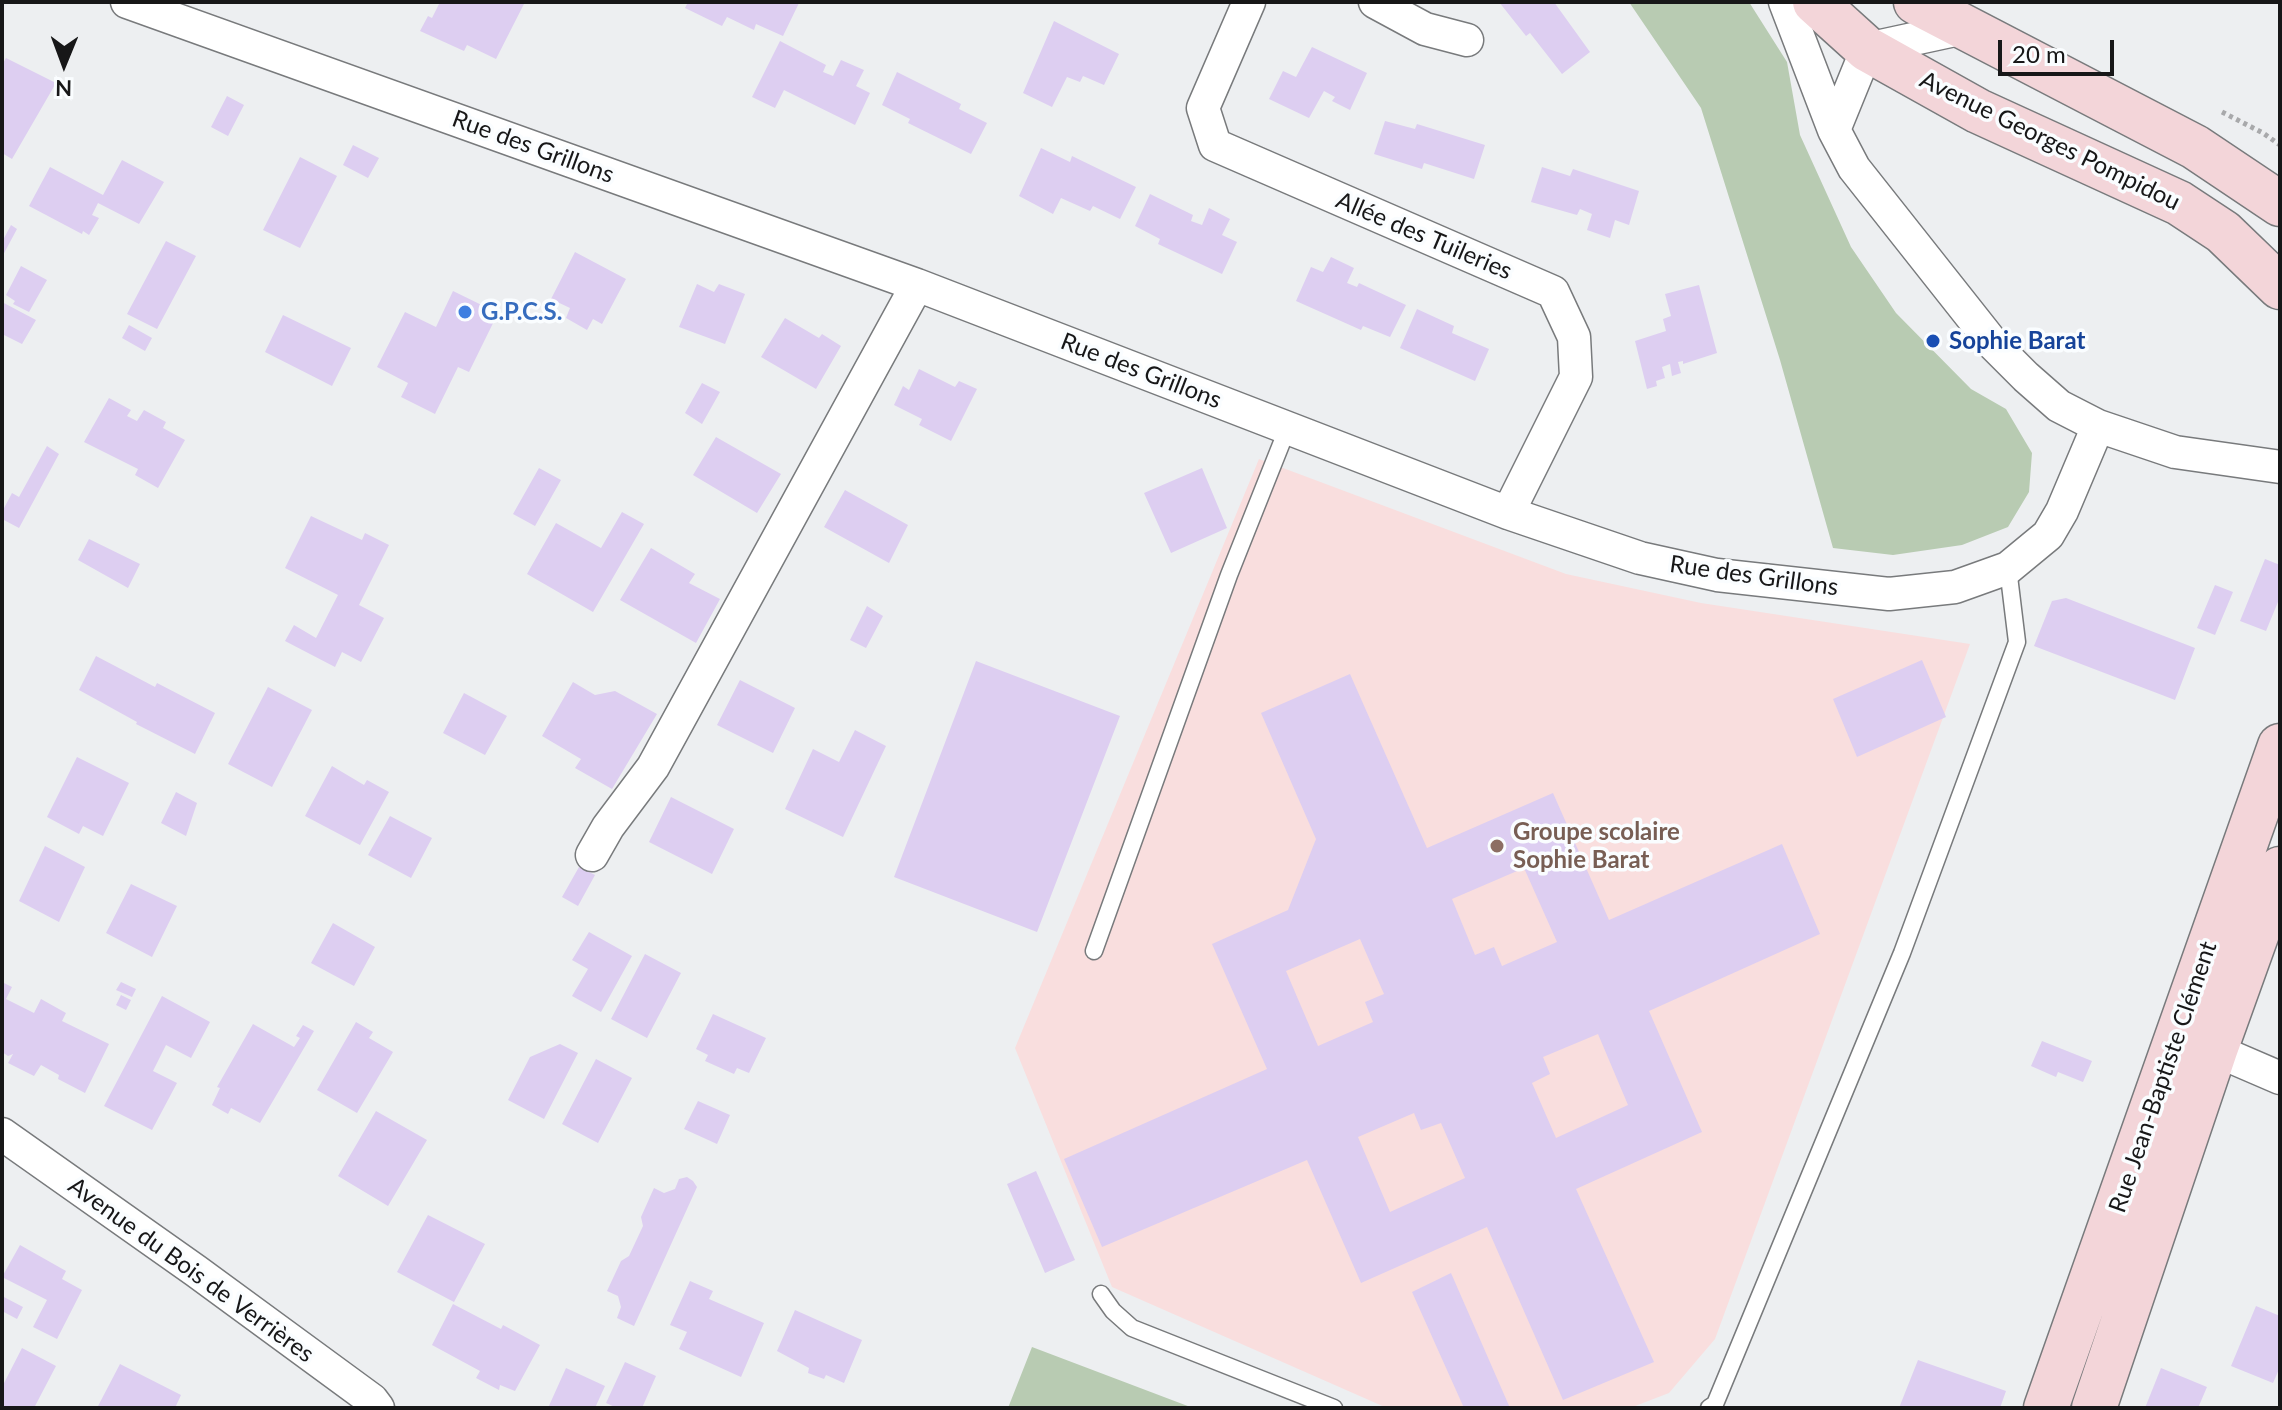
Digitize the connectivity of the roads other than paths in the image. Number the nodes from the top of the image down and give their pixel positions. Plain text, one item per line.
1 (127, 2) edge
2 (1249, 2) edge
3 (1375, 2) edge
4 (1785, 2) edge
5 (1815, 2) edge
6 (1916, 2) edge
7 (1964, 28) junction
8 (1467, 40) dead end
9 (1867, 49) junction
10 (1834, 130) junction
11 (2280, 204) edge
12 (917, 285) junction
13 (2280, 287) edge
14 (2098, 426) junction
15 (1288, 427) junction
16 (2280, 467) edge
17 (1508, 513) junction
18 (2008, 568) junction
19 (2280, 746) edge
20 (592, 855) dead end
21 (2280, 869) edge
22 (1094, 951) dead end
23 (2215, 1050) junction
24 (2280, 1078) edge
25 (2, 1134) edge
26 (1101, 1294) dead end
27 (378, 1408) edge
28 (1334, 1408) edge
29 (1709, 1408) edge
30 (2046, 1408) edge
31 (2094, 1408) edge

1 - 12 street, Rue des Grillons
2 - 17 street, Allée des Tuileries
3 - 8 street
4 - 10 street
5 - 9 main road, Avenue Georges Pompidou
6 - 7 main road
7 - 9 street
7 - 11 main road
9 - 10 street
9 - 13 main road, Avenue Georges Pompidou
10 - 14 street
12 - 15 street, Rue des Grillons
12 - 20 street
14 - 16 street
14 - 18 street, Rue des Grillons
15 - 17 street, Rue des Grillons
15 - 22 lane
17 - 18 street, Rue des Grillons
18 - 29 lane
19 - 30 main road, Rue Jean-Baptiste Clément
21 - 23 main road, Rue Jean-Baptiste Clément
23 - 24 street
23 - 31 main road, Rue Jean-Baptiste Clément
25 - 27 street, Avenue du Bois de Verrières
26 - 28 lane

